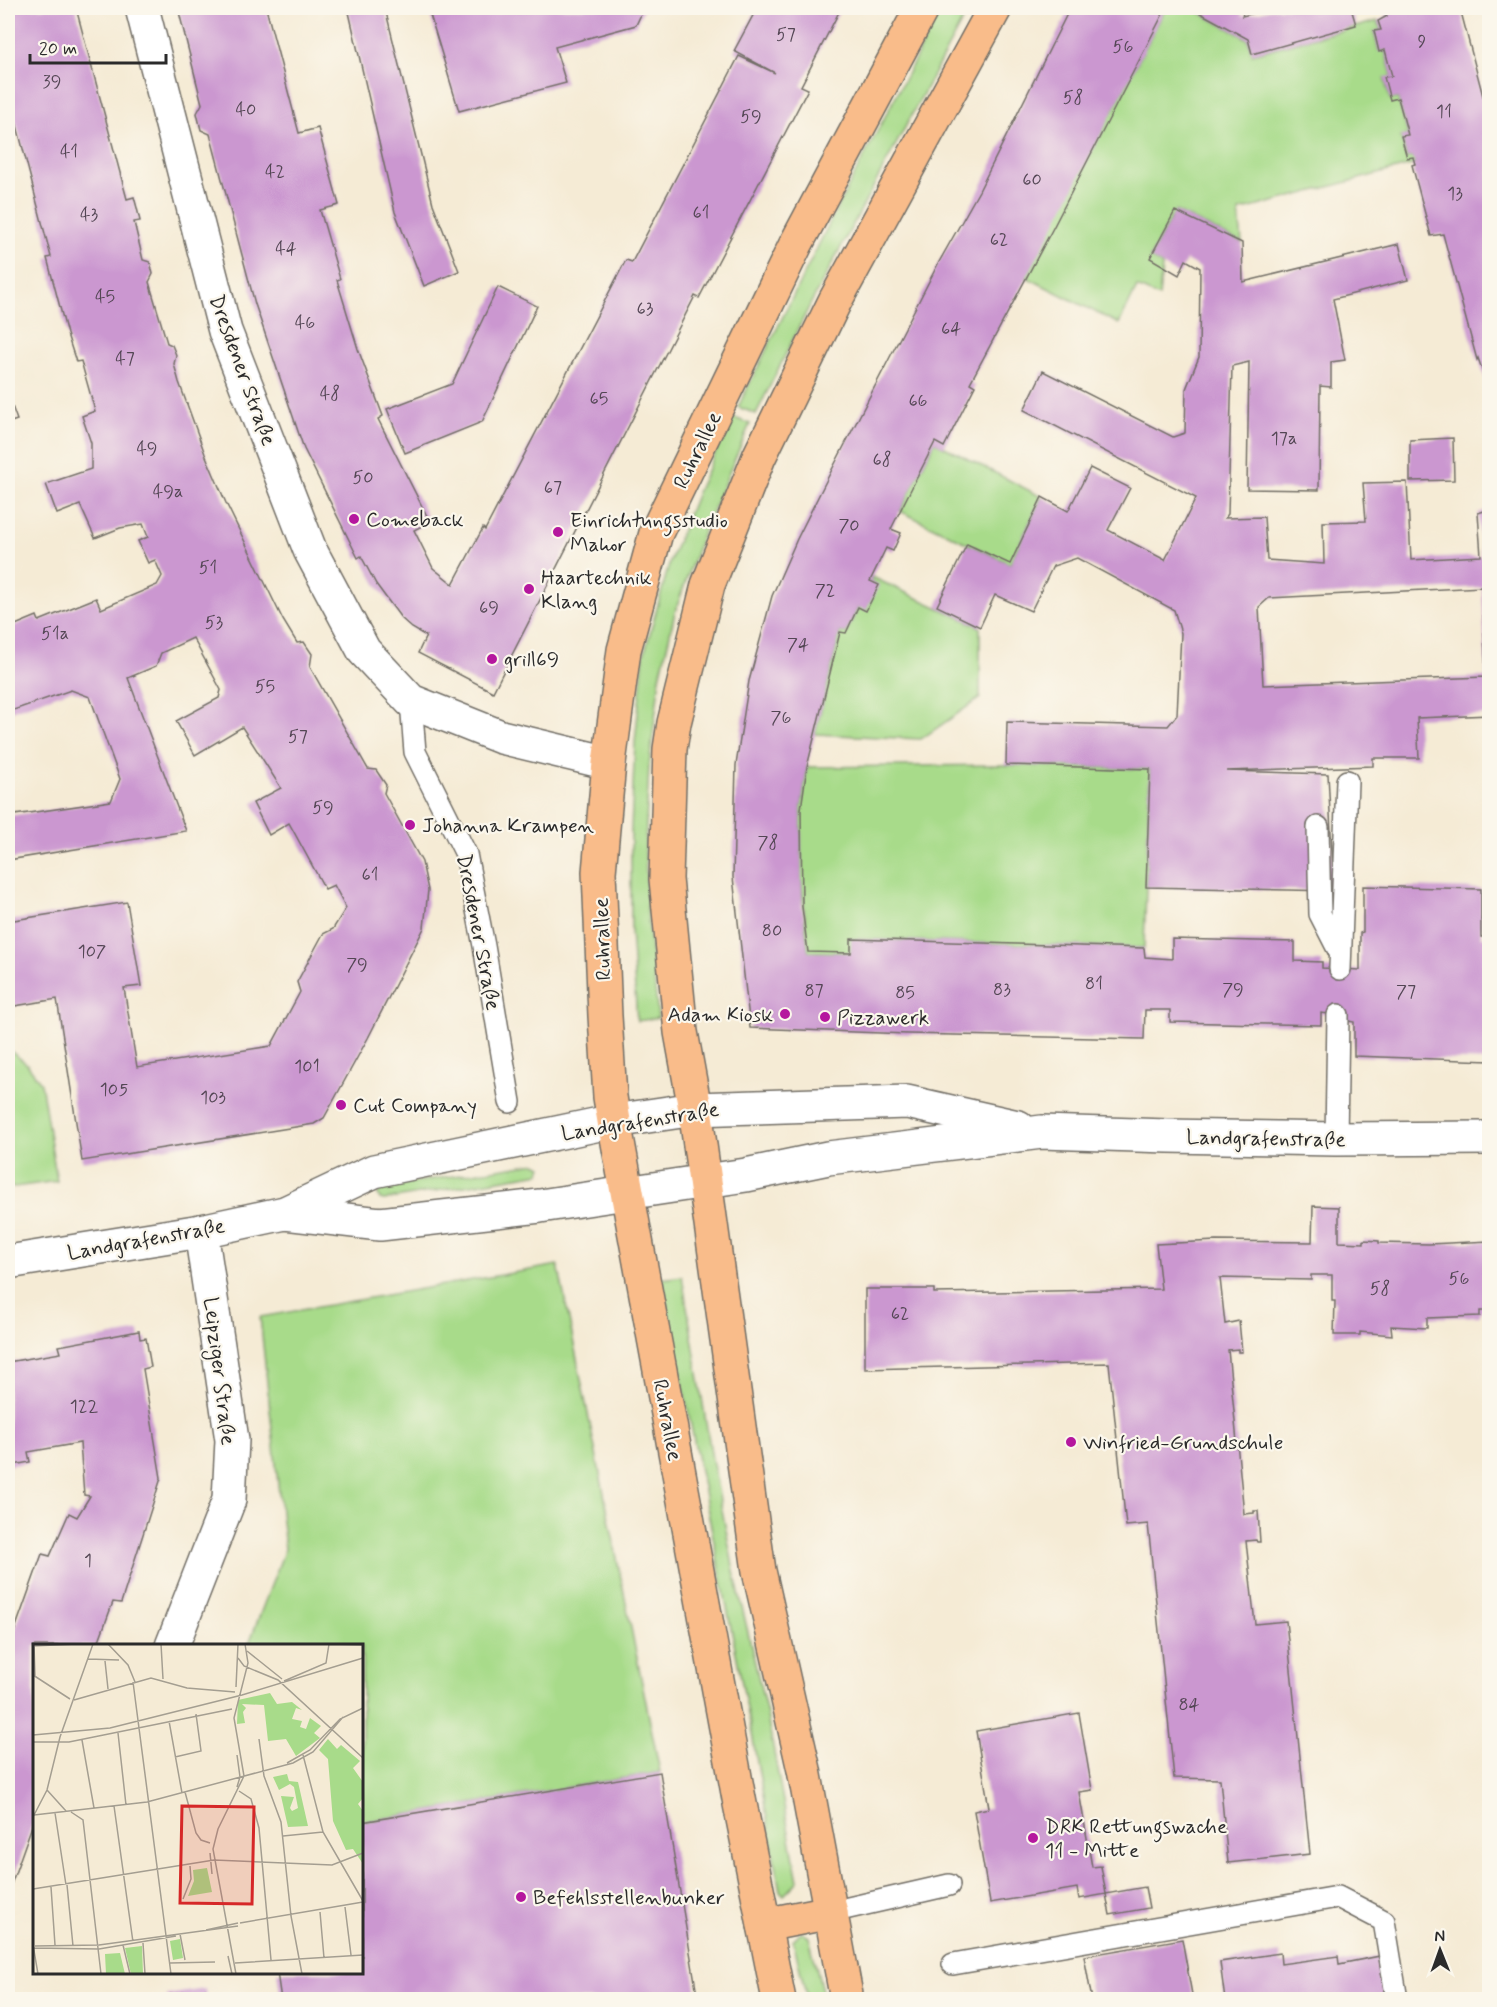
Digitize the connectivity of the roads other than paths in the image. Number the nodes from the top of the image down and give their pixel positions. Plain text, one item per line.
1 (142, 8) edge
2 (922, 8) edge
3 (994, 8) edge
4 (411, 701) junction
5 (609, 763) junction
6 (1347, 781) dead end
7 (1318, 827) dead end
8 (1338, 1015) dead end
9 (510, 1102) dead end
10 (695, 1109) junction
11 (614, 1121) junction
12 (1042, 1132) junction
13 (1490, 1138) edge
14 (1336, 1139) junction
15 (705, 1182) junction
16 (626, 1192) junction
17 (285, 1214) junction
18 (201, 1231) junction
19 (8, 1262) edge
20 (173, 1644) edge
21 (949, 1885) dead end
22 (831, 1912) junction
23 (764, 1925) junction
24 (953, 1964) dead end
25 (779, 2000) edge
26 (847, 2000) edge
27 (1397, 2000) edge

1 - 4 street, Dresdener Straße
2 - 5 main road, Ruhrallee
3 - 10 main road
4 - 5 street, Dresdener Straße
4 - 9 lane, Dresdener Straße
5 - 11 main road, Ruhrallee
6 - 7 lane
8 - 14 lane
10 - 11 street, Landgrafenstraße
10 - 12 street, Landgrafenstraße
10 - 15 main road
11 - 16 main road, Ruhrallee
11 - 17 street, Landgrafenstraße
12 - 14 street, Landgrafenstraße
12 - 15 street, Landgrafenstraße
13 - 14 street, Landgrafenstraße
15 - 16 street, Landgrafenstraße
15 - 22 main road
16 - 17 street, Landgrafenstraße
16 - 23 main road, Ruhrallee
17 - 18 street, Landgrafenstraße
18 - 19 street, Landgrafenstraße
18 - 20 street, Leipziger Straße
21 - 22 lane
22 - 23 main road
22 - 26 main road
23 - 25 main road, Ruhrallee
24 - 27 lane

